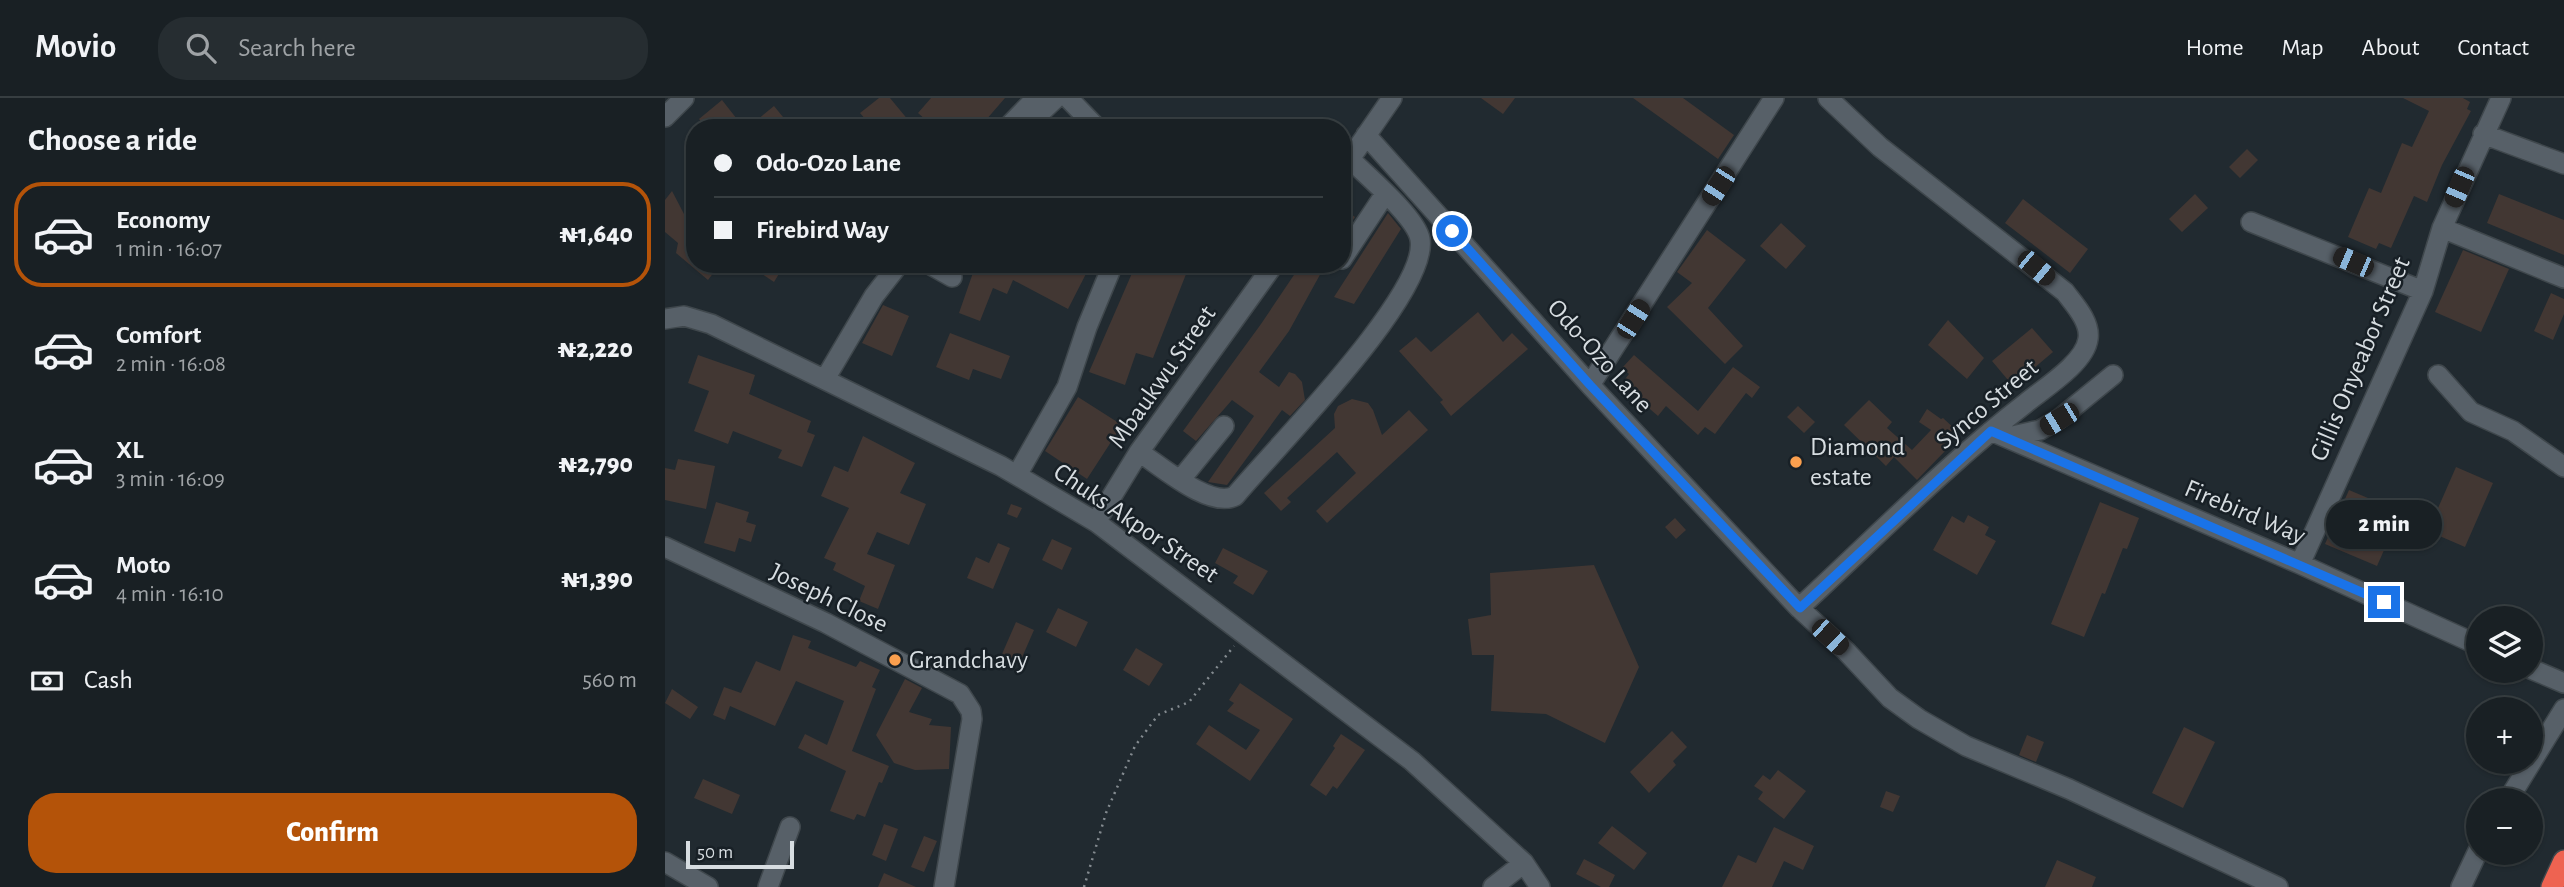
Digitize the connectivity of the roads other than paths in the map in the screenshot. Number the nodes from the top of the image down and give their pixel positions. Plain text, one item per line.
1 (684, 98) edge
2 (1036, 98) edge
3 (1056, 98) edge
4 (1068, 98) edge
5 (1392, 98) edge
6 (1774, 98) edge
7 (1828, 98) edge
8 (2501, 98) edge
9 (665, 117) edge
10 (1016, 119) edge
11 (1034, 119) edge
12 (1088, 119) edge
13 (2483, 134) junction
14 (1366, 135) junction
15 (1351, 157) edge
16 (2564, 164) edge
17 (1351, 168) edge
18 (1385, 194) junction
19 (2251, 222) dead end
20 (2442, 228) junction
21 (1351, 245) edge
22 (892, 273) edge
23 (945, 273) edge
24 (1109, 273) edge
25 (1268, 273) edge
26 (952, 277) dead end
27 (2564, 278) edge
28 (2423, 291) junction
29 (665, 320) edge
30 (2113, 375) dead end
31 (2438, 375) dead end
32 (825, 379) junction
33 (1590, 385) junction
34 (1224, 426) dead end
35 (2000, 434) junction
36 (1139, 452) junction
37 (2564, 467) edge
38 (1017, 475) junction
39 (1181, 479) junction
40 (1096, 522) junction
41 (665, 547) edge
42 (2300, 564) junction
43 (1800, 608) junction
44 (2466, 640) edge
45 (2543, 673) edge
46 (2564, 683) edge
47 (2564, 709) edge
48 (2515, 788) edge
49 (790, 827) dead end
50 (665, 862) edge
51 (2564, 862) edge
52 (1524, 863) junction
53 (2471, 865) edge
54 (708, 887) edge
55 (768, 887) edge
56 (944, 887) edge
57 (1493, 887) edge
58 (1540, 887) edge
59 (2278, 887) edge
60 (2461, 887) edge
61 (2552, 887) edge

1 - 9 street
2 - 10 street
3 - 11 street
4 - 12 street
5 - 14 street
6 - 33 street
7 - 35 street, Synco Street
8 - 13 street, Gillis Onyeabor Street
13 - 16 street
13 - 20 street, Gillis Onyeabor Street
14 - 15 street
14 - 33 street, Odo-Ozo Lane
17 - 18 street
18 - 21 street
18 - 39 street
19 - 28 street
20 - 27 street
20 - 28 street, Gillis Onyeabor Street
22 - 32 street
23 - 26 street
24 - 38 street
25 - 36 street, Mbaukwu Street
28 - 42 street, Gillis Onyeabor Street
29 - 32 street, Chuks Akpor Street
30 - 35 street
31 - 37 street
32 - 38 street, Chuks Akpor Street
33 - 43 street, Odo-Ozo Lane
34 - 39 street
35 - 42 street, Firebird Way
35 - 43 street, Synco Street
36 - 39 street
36 - 40 street, Mbaukwu Street
38 - 40 street, Chuks Akpor Street
40 - 52 street, Chuks Akpor Street
41 - 56 street, Joseph Close
42 - 44 street, Firebird Way
43 - 59 street, Odo-Ozo Lane
45 - 46 street
47 - 48 street
49 - 55 street
50 - 54 street
51 - 61 highway
52 - 57 street
52 - 58 street, Chuks Akpor Street
53 - 60 street

